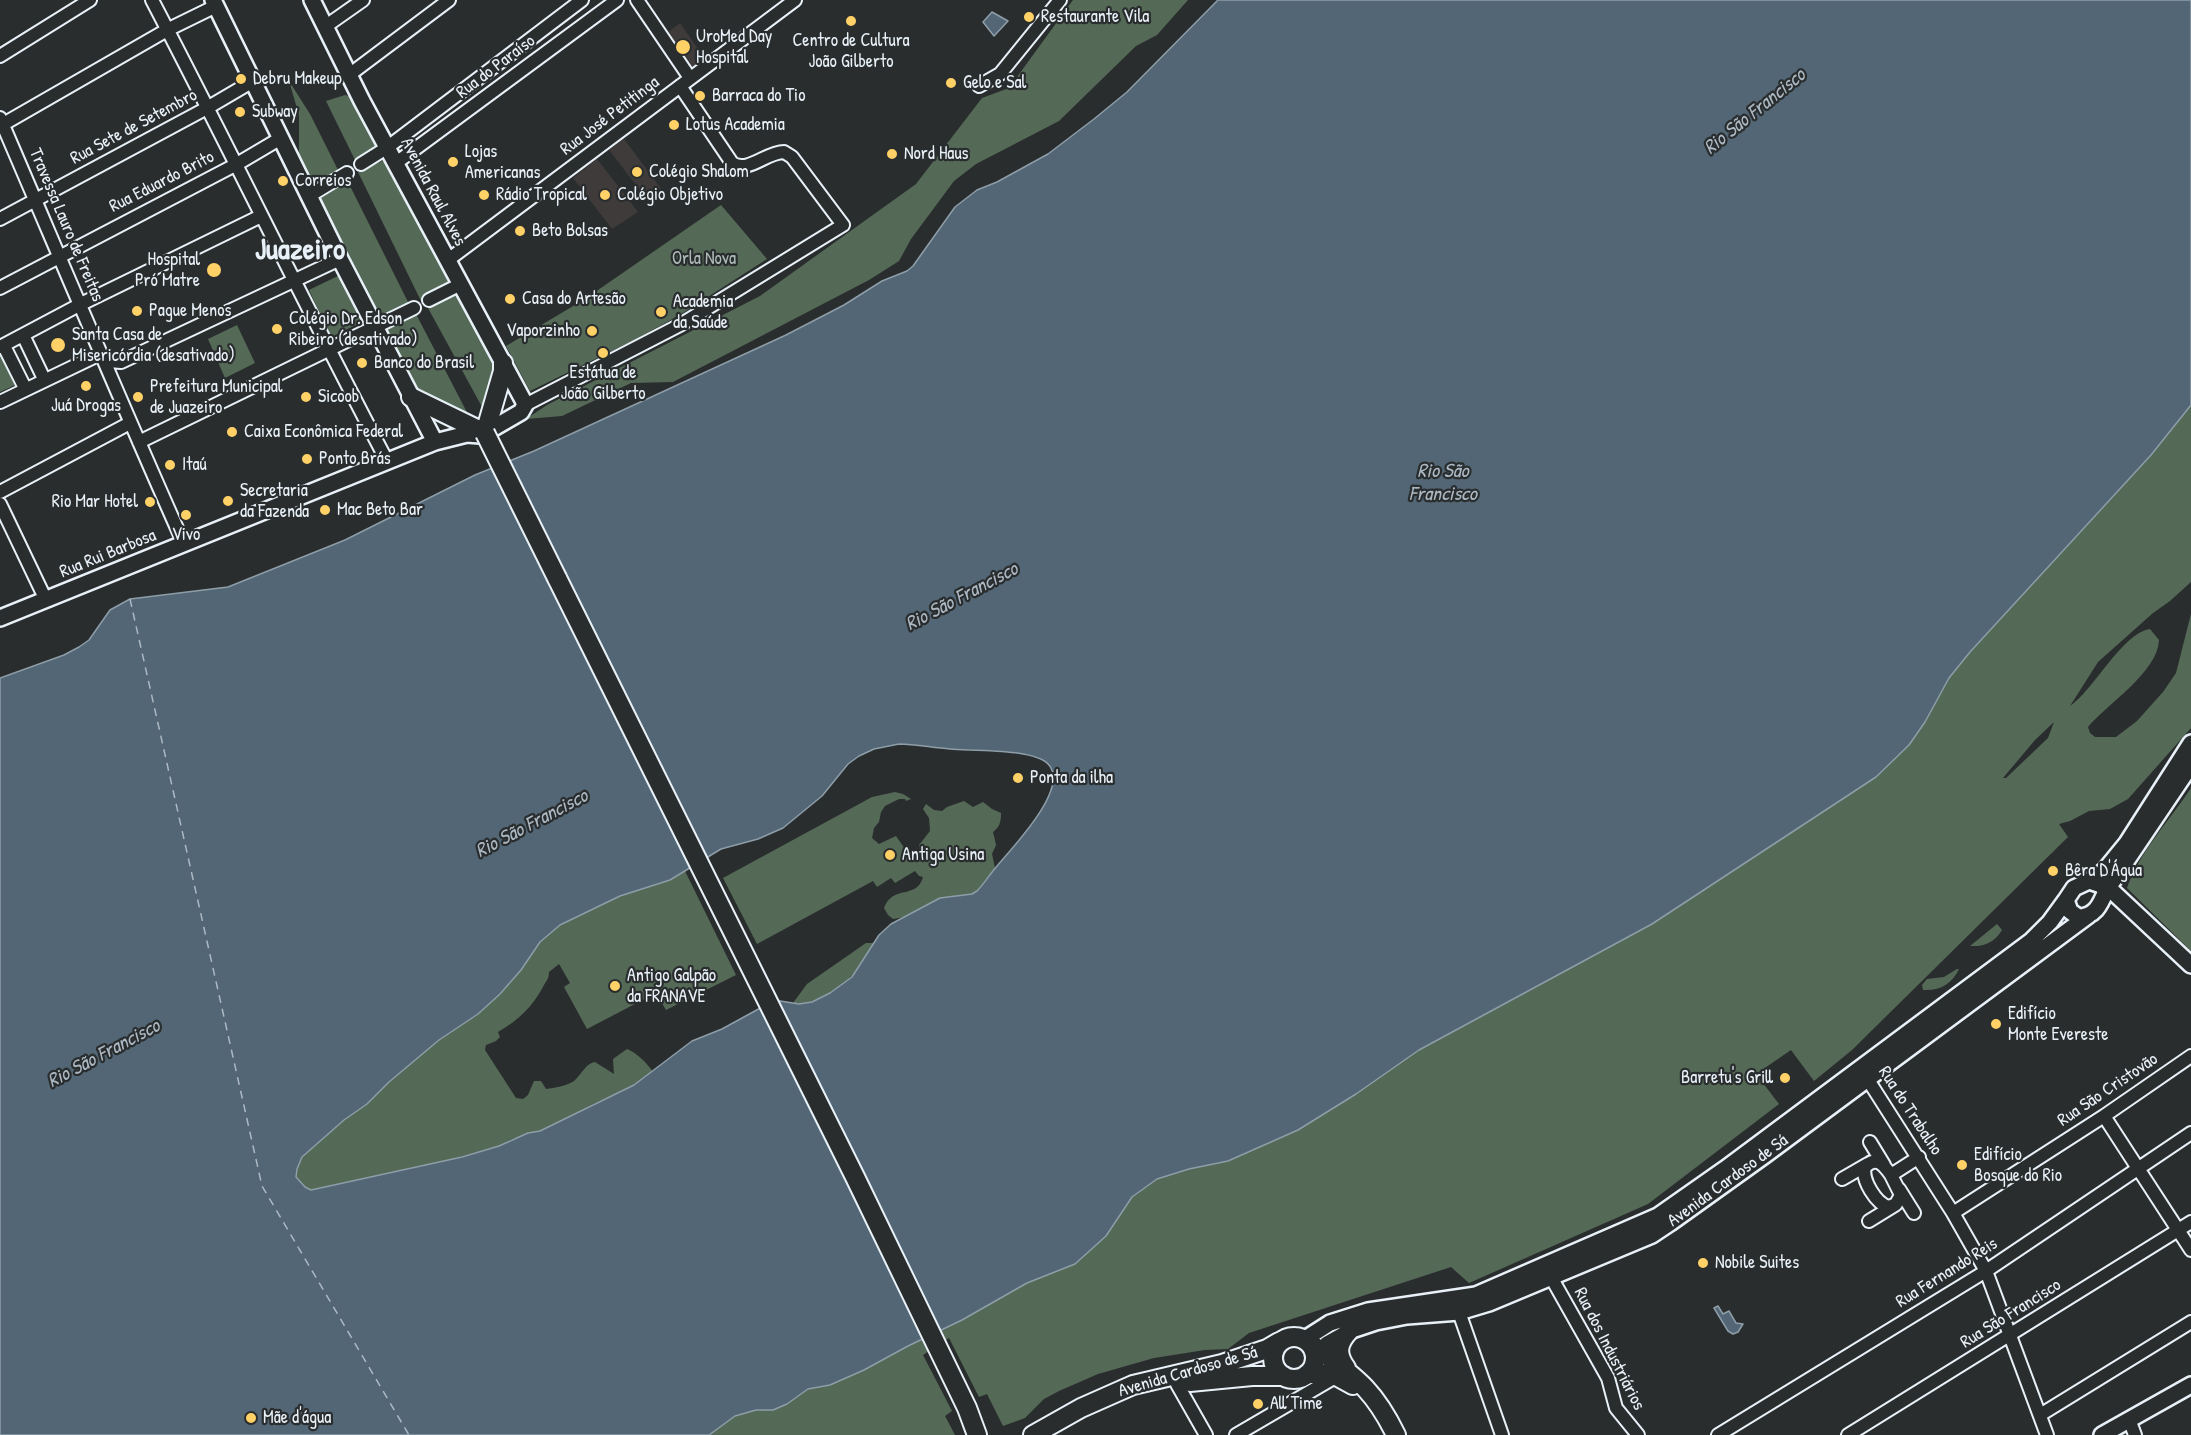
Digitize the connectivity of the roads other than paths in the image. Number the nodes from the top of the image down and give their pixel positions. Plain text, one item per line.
1 (90, 0) edge
2 (152, 0) edge
3 (312, 0) edge
4 (363, 0) edge
5 (449, 0) edge
6 (582, 0) edge
7 (617, 0) edge
8 (637, 0) edge
9 (795, 0) edge
10 (1060, 0) edge
11 (215, 3) edge
12 (326, 26) junction
13 (167, 30) junction
14 (0, 56) edge
15 (349, 75) junction
16 (253, 81) junction
17 (685, 82) junction
18 (979, 86) dead end
19 (207, 108) junction
20 (1, 123) edge
21 (281, 138) junction
22 (388, 147) junction
23 (396, 163) junction
24 (237, 164) junction
25 (361, 164) dead end
26 (347, 173) dead end
27 (309, 196) junction
28 (36, 200) junction
29 (261, 216) junction
30 (0, 219) edge
31 (59, 256) junction
32 (340, 259) junction
33 (448, 260) junction
34 (294, 281) junction
35 (461, 284) junction
36 (0, 288) edge
37 (429, 300) dead end
38 (81, 304) junction
39 (414, 308) dead end
40 (376, 327) junction
41 (23, 335) junction
42 (2, 347) edge
43 (328, 350) junction
44 (100, 354) junction
45 (503, 367) junction
46 (44, 379) junction
47 (26, 388) junction
48 (0, 402) edge
49 (418, 402) junction
50 (524, 402) junction
51 (130, 423) junction
52 (483, 434) junction
53 (139, 442) junction
54 (435, 442) junction
55 (387, 461) junction
56 (0, 492) edge
57 (0, 504) edge
58 (184, 544) junction
59 (45, 598) junction
60 (0, 618) edge
61 (2191, 743) edge
62 (2191, 765) edge
63 (2085, 882) junction
64 (2113, 894) junction
65 (2066, 900) junction
66 (2089, 915) junction
67 (2191, 965) edge
68 (2191, 1056) edge
69 (1864, 1073) junction
70 (2104, 1116) junction
71 (2191, 1133) edge
72 (1870, 1142) dead end
73 (1919, 1157) junction
74 (1868, 1164) junction
75 (2138, 1168) junction
76 (1888, 1171) junction
77 (1842, 1179) dead end
78 (1898, 1188) junction
79 (1896, 1204) junction
80 (1914, 1213) dead end
81 (1953, 1213) junction
82 (1869, 1221) dead end
83 (2191, 1222) edge
84 (2178, 1230) junction
85 (2191, 1250) edge
86 (1986, 1271) junction
87 (1551, 1277) junction
88 (1459, 1312) junction
89 (2191, 1322) edge
90 (1349, 1331) junction
91 (2009, 1336) junction
92 (1280, 1342) junction
93 (1311, 1354) junction
94 (1341, 1372) junction
95 (1284, 1376) junction
96 (1177, 1384) junction
97 (2191, 1385) edge
98 (967, 1408) junction
99 (2040, 1415) junction
100 (2129, 1419) junction
101 (977, 1435) edge
102 (988, 1435) edge
103 (1034, 1435) edge
104 (1056, 1435) edge
105 (1206, 1435) edge
106 (1236, 1435) edge
107 (1387, 1435) edge
108 (1396, 1435) edge
109 (1502, 1435) edge
110 (1638, 1435) edge
111 (1718, 1435) edge
112 (1848, 1435) edge
113 (2047, 1435) edge
114 (2103, 1435) edge
115 (2135, 1435) edge

1 - 14 street
2 - 13 street
3 - 12 main road, Avenida Raul Alves
4 - 12 street
5 - 15 street
6 - 22 street, Rua do Paraíso
7 - 23 street, Rua do Paraíso
8 - 17 street
9 - 17 street, Rua José Petitinga
10 - 18 street
11 - 13 street
11 - 16 main road
12 - 15 main road, Avenida Raul Alves
13 - 19 street
13 - 20 street
15 - 22 main road, Avenida Raul Alves
16 - 19 street, Rua Sete de Setembro
16 - 21 main road
17 - 33 street, Rua José Petitinga
17 - 50 street
19 - 24 street
19 - 28 street, Rua Sete de Setembro
20 - 28 street, Travessa Lauro de Freitas
21 - 24 street, Rua Eduardo Brito
21 - 27 main road
22 - 23 main road, Avenida Raul Alves
22 - 25 street, Rua do Paraíso
23 - 33 main road, Avenida Raul Alves
24 - 29 street
24 - 31 street, Rua Eduardo Brito
26 - 27 street
27 - 32 main road
28 - 30 street, Rua Sete de Setembro
28 - 31 street, Travessa Lauro de Freitas
29 - 34 street
29 - 38 street
31 - 36 street, Rua Eduardo Brito
31 - 38 street, Travessa Lauro de Freitas
32 - 34 street
32 - 40 main road
33 - 35 main road, Avenida Raul Alves
34 - 43 street
34 - 44 street
35 - 37 street
35 - 45 main road, Avenida Raul Alves
38 - 41 street
38 - 44 street, Travessa Lauro de Freitas
39 - 40 street
40 - 43 street
40 - 49 main road
41 - 42 street
41 - 46 street
42 - 47 street
43 - 53 street
43 - 55 street
44 - 46 street
44 - 51 street, Travessa Lauro de Freitas
45 - 50 main road, Avenida Raul Alves
45 - 52 highway
46 - 47 street
47 - 48 street
49 - 52 highway
49 - 54 main road
50 - 52 main road
51 - 53 street, Travessa Lauro de Freitas
51 - 56 street
52 - 54 main road, Rua Rui Barbosa
52 - 98 highway, bridge
53 - 58 street, Travessa Lauro de Freitas
54 - 55 main road, Rua Rui Barbosa
55 - 58 main road, Rua Rui Barbosa
57 - 59 street
58 - 59 main road, Rua Rui Barbosa
59 - 60 main road, Rua Rui Barbosa
61 - 63 main road, Avenida Cardoso de Sá
62 - 64 main road, Avenida Cardoso de Sá
63 - 64 main road
63 - 65 main road, Avenida Cardoso de Sá
64 - 66 main road, Avenida Cardoso de Sá
64 - 67 main road
65 - 66 main road
65 - 69 main road, Avenida Cardoso de Sá
66 - 69 main road, Avenida Cardoso de Sá
68 - 70 street, Rua São Cristovão
69 - 73 street, Rua do Trabalho
69 - 87 main road, Avenida Cardoso de Sá
69 - 93 main road, Avenida Cardoso de Sá
70 - 75 street
70 - 81 street, Rua São Cristovão
71 - 75 street, Rua Fernando Reis
72 - 76 street
73 - 76 street
73 - 81 street, Rua do Trabalho
74 - 76 street
74 - 77 street
74 - 79 street
75 - 84 street
75 - 86 street, Rua Fernando Reis
76 - 78 street
78 - 79 street
78 - 80 street
79 - 82 street
81 - 86 street, Rua do Trabalho
83 - 84 street, Rua São Francisco
84 - 85 street
84 - 91 street, Rua São Francisco
86 - 91 street, Rua do Trabalho
86 - 111 street, Rua Fernando Reis
87 - 88 main road, Avenida Cardoso de Sá
87 - 110 street, Rua dos Industriários
88 - 90 main road, Avenida Cardoso de Sá
88 - 109 street
89 - 99 street
90 - 93 main road, Avenida Cardoso de Sá
90 - 94 highway
91 - 99 street, Rua do Trabalho
91 - 112 street, Rua São Francisco
92 - 93 highway
92 - 95 highway
92 - 103 highway, Avenida Cardoso de Sá
93 - 94 highway
93 - 94 highway
93 - 95 highway
94 - 106 street
94 - 107 highway
94 - 108 highway
95 - 96 highway, Avenida Cardoso de Sá
96 - 104 highway, Avenida Cardoso de Sá
96 - 105 street
97 - 100 main road
98 - 101 highway
98 - 102 highway
99 - 113 street, Rua do Trabalho
100 - 114 main road
100 - 115 street

